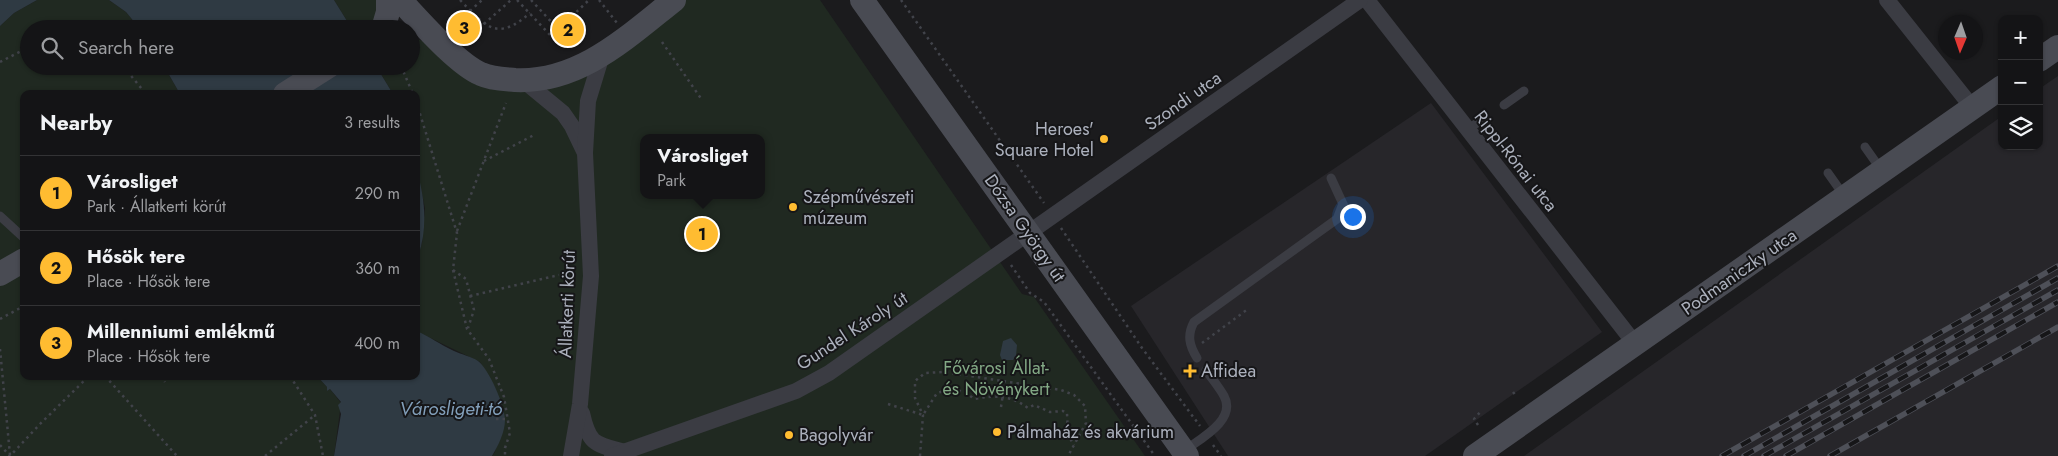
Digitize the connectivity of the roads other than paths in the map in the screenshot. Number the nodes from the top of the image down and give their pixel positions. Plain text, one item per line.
1 (388, 0) edge
2 (400, 0) edge
3 (674, 0) edge
4 (862, 0) edge
5 (1360, 0) edge
6 (1367, 0) edge
7 (1887, 0) edge
8 (386, 20) edge
9 (420, 40) edge
10 (2058, 47) edge
11 (602, 55) junction
12 (2043, 57) edge
13 (459, 59) junction
14 (315, 75) edge
15 (523, 80) junction
16 (291, 90) edge
17 (1998, 90) edge
18 (1524, 91) dead end
19 (1504, 105) dead end
20 (1972, 107) junction
21 (1482, 120) dead end
22 (1466, 130) junction
23 (1865, 147) dead end
24 (585, 153) junction
25 (1882, 171) junction
26 (1828, 173) dead end
27 (1331, 178) dead end
28 (1845, 197) junction
29 (1342, 206) junction
30 (0, 216) edge
31 (1349, 217) dead end
32 (20, 234) edge
33 (1029, 234) junction
34 (20, 262) edge
35 (0, 274) edge
36 (1636, 345) junction
37 (1197, 358) dead end
38 (1206, 370) dead end
39 (580, 404) junction
40 (1186, 453) edge
41 (620, 454) edge
42 (571, 456) edge
43 (1475, 456) edge

1 - 8 street
2 - 13 street
3 - 11 street
4 - 33 street, Dózsa György út
5 - 33 street, Szondi utca
6 - 22 street, Rippl-Rónai utca
7 - 20 street
9 - 13 street
10 - 12 street
11 - 15 street
11 - 24 street, Állatkerti körút
13 - 15 street
14 - 16 street
15 - 24 street, Állatkerti körút
17 - 20 street, Podmaniczky utca
18 - 19 lane
20 - 25 street, Podmaniczky utca
21 - 22 lane
22 - 36 street, Rippl-Rónai utca
23 - 25 lane
24 - 39 street, Állatkerti körút
25 - 28 street, Podmaniczky utca
26 - 28 lane
27 - 29 lane
28 - 36 street, Podmaniczky utca
29 - 31 lane
29 - 37 lane
30 - 32 lane
33 - 40 street, Dózsa György út
33 - 41 street, Gundel Károly út
34 - 35 street
36 - 43 street, Podmaniczky utca
38 - 40 lane
39 - 41 street, Gundel Károly út
39 - 42 street, Állatkerti körút

